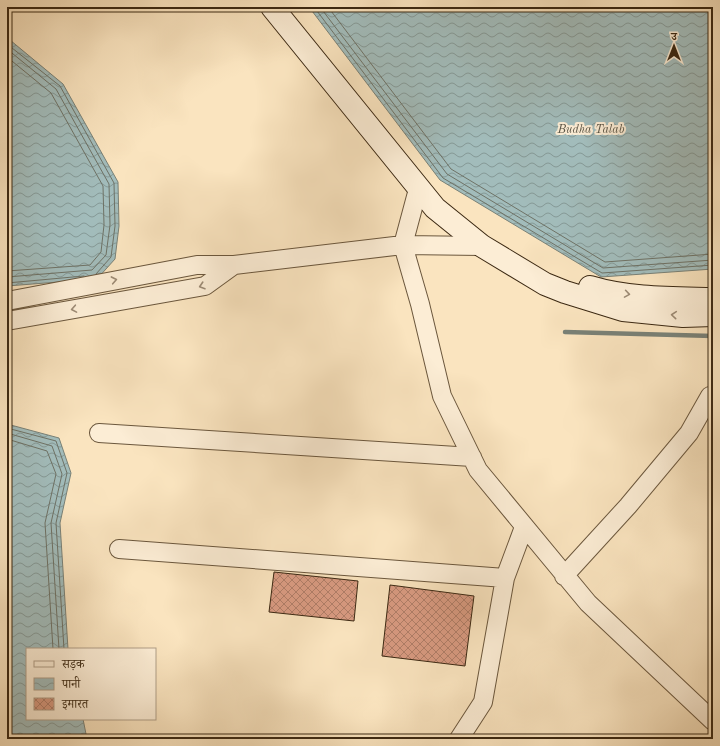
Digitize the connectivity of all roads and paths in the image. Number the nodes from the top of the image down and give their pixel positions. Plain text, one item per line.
1 (272, 7) edge
2 (418, 188) junction
3 (403, 245) junction
4 (489, 250) junction
5 (234, 264) junction
6 (713, 299) edge
7 (7, 301) edge
8 (713, 315) edge
9 (7, 321) edge
10 (710, 404) edge
11 (99, 433) dead end
12 (472, 457) junction
13 (524, 527) junction
14 (119, 549) dead end
15 (564, 576) junction
16 (506, 578) junction
17 (713, 721) edge
18 (459, 739) edge

1 - 2 street
2 - 3 street
2 - 4 street
3 - 4 street
3 - 5 street
3 - 12 street
4 -> 6 street
8 -> 4 street
7 -> 5 street
5 -> 9 street
10 - 15 street
11 - 12 street
12 - 13 street
13 - 15 street
13 - 16 street
14 - 16 street
15 - 17 street
16 - 18 street

